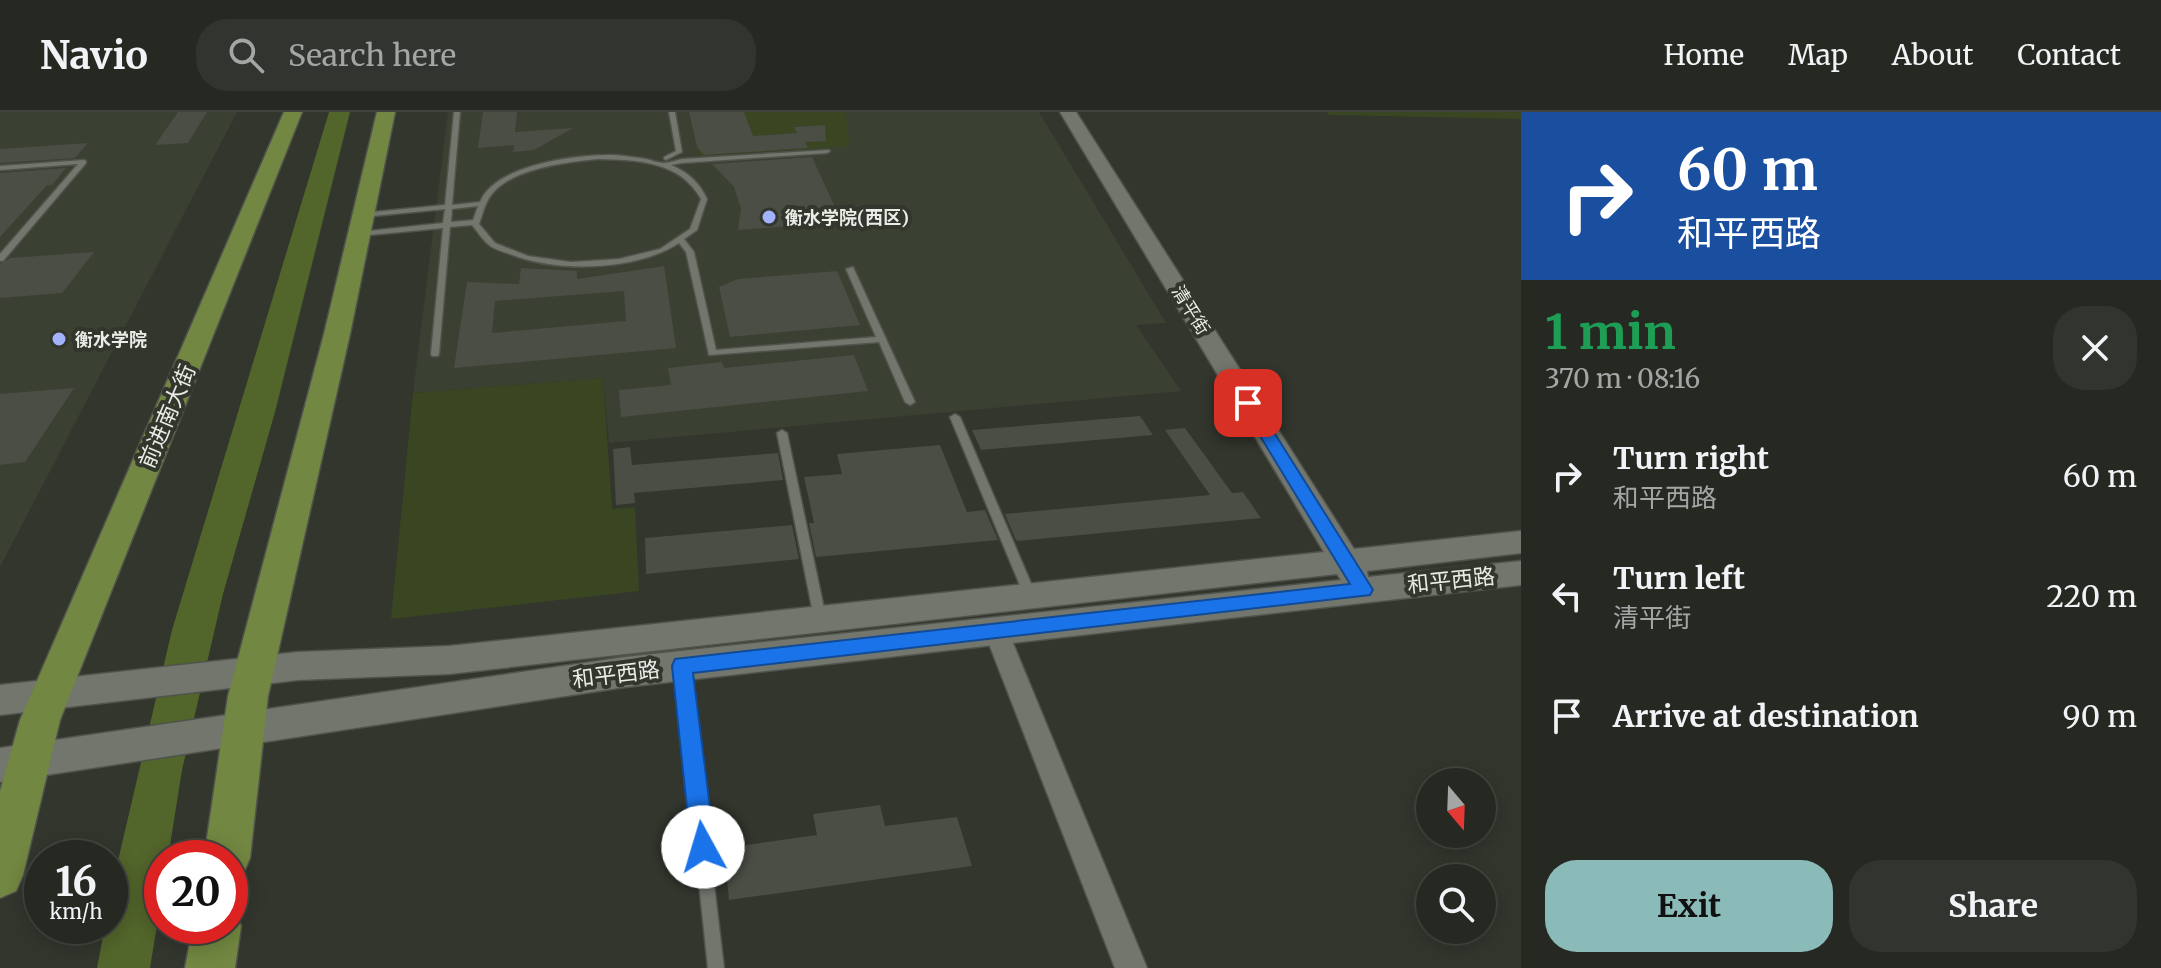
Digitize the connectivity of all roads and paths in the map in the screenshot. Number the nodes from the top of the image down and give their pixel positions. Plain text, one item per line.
1 (293, 112) edge
2 (386, 112) edge
3 (457, 112) edge
4 (672, 112) edge
5 (1068, 112) edge
6 (827, 151) dead end
7 (652, 162) junction
8 (664, 166) junction
9 (0, 168) edge
10 (480, 204) junction
11 (448, 207) junction
12 (476, 222) junction
13 (361, 224) junction
14 (447, 225) junction
15 (679, 238) junction
16 (0, 259) edge
17 (850, 269) dead end
18 (882, 339) junction
19 (435, 354) dead end
20 (910, 402) dead end
21 (955, 417) dead end
22 (782, 433) dead end
23 (1521, 542) edge
24 (1346, 561) junction
25 (1521, 573) edge
26 (1364, 590) junction
27 (1030, 595) junction
28 (820, 618) junction
29 (996, 631) junction
30 (682, 666) junction
31 (0, 700) edge
32 (249, 700) junction
33 (45, 707) junction
34 (15, 763) edge
35 (230, 840) edge
36 (0, 875) edge
37 (214, 944) edge
38 (210, 968) edge
39 (716, 968) edge
40 (1131, 968) edge

1 - 33 main road, 前进南大街
2 - 13 main road
3 - 11 lane
4 - 7 lane
5 - 24 main road, 清平街
6 - 8 lane
7 - 8 lane
7 - 10 lane
8 - 15 lane
9 - 16 lane
10 - 11 lane
10 - 12 lane
11 - 13 lane
11 - 14 lane
12 - 14 lane
12 - 15 lane
13 - 14 lane
13 - 32 main road
14 - 19 lane
15 - 18 lane
17 - 18 lane
18 - 20 lane
21 - 27 lane
22 - 28 lane
23 - 24 main road, 和平西路
24 - 26 main road, 清平街
24 - 27 main road, 和平西路
25 - 26 main road, 和平西路
26 - 29 main road, 和平西路
27 - 28 main road, 和平西路
28 - 32 main road, 和平西路
29 - 30 main road, 和平西路
29 - 40 street
30 - 32 main road, 和平西路
30 - 39 lane
31 - 33 main road, 和平西路
32 - 33 main road, 和平西路
32 - 34 main road, 和平西路
32 - 35 main road
33 - 34 main road, 前进南大街
34 - 36 main road, 前进南大街
37 - 38 main road

